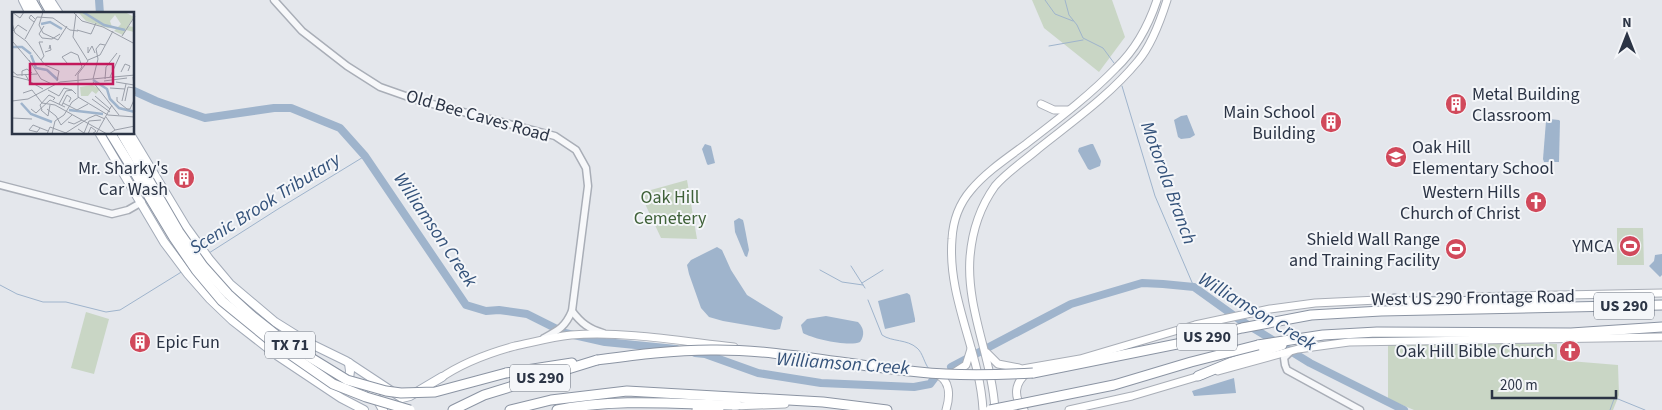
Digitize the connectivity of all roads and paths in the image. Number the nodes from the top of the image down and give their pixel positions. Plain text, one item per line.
1 (22, 0) edge
2 (31, 0) edge
3 (44, 0) edge
4 (50, 0) edge
5 (274, 0) edge
6 (1156, 0) edge
7 (1167, 0) edge
8 (29, 12) edge
9 (38, 12) edge
10 (51, 12) edge
11 (58, 12) edge
12 (1137, 40) junction
13 (1146, 47) junction
14 (1041, 104) dead end
15 (1068, 110) junction
16 (101, 135) edge
17 (112, 135) edge
18 (122, 135) edge
19 (131, 135) edge
20 (139, 172) junction
21 (0, 186) edge
22 (142, 202) junction
23 (1662, 292) edge
24 (1394, 299) junction
25 (1662, 305) edge
26 (1586, 307) junction
27 (572, 311) junction
28 (1662, 327) edge
29 (610, 334) junction
30 (278, 335) junction
31 (1305, 337) junction
32 (1662, 337) edge
33 (541, 340) junction
34 (307, 342) junction
35 (971, 347) junction
36 (1291, 351) junction
37 (1269, 354) junction
38 (278, 356) junction
39 (597, 360) junction
40 (990, 361) junction
41 (351, 365) junction
42 (1034, 368) junction
43 (1024, 369) junction
44 (928, 370) junction
45 (955, 372) junction
46 (978, 373) junction
47 (990, 373) junction
48 (1198, 376) joint
49 (442, 377) junction
50 (325, 387) junction
51 (592, 396) junction
52 (341, 398) junction
53 (737, 405) junction
54 (356, 410) edge
55 (364, 410) edge
56 (383, 410) edge
57 (396, 410) edge
58 (410, 410) edge
59 (453, 410) edge
60 (510, 410) edge
61 (535, 410) edge
62 (557, 410) edge
63 (696, 410) edge
64 (861, 410) edge
65 (887, 410) edge
66 (946, 410) edge
67 (983, 410) edge
68 (990, 410) edge
69 (995, 410) edge
70 (1024, 410) edge
71 (1069, 410) edge
72 (1360, 410) edge

1 - 8 main road
2 - 9 highway
3 - 10 highway
4 - 11 main road
5 - 27 street, Old Bee Caves Road
6 - 12 main road
7 - 13 main road
12 - 13 main road
12 - 15 main road
13 - 40 main road
14 - 15 main road
15 - 35 main road
16 - 22 main road
17 - 20 highway, TX 71
18 - 20 highway, TX 71
19 - 34 main road, TX 71
20 - 30 highway, TX 71, bridge
20 - 58 highway, TX 71, bridge
21 - 22 street
22 - 38 main road
23 - 24 main road, West US 290 Frontage Road
24 - 26 highway
24 - 42 main road, West US 290 Frontage Road
25 - 26 highway, US 290
26 - 39 highway, US 290, bridge
27 - 29 street
27 - 33 street, Old Bee Caves Road
28 - 31 highway, US 290
29 - 33 main road, West US 290 Frontage Road
29 - 44 main road, West US 290 Frontage Road, bridge
30 - 34 main road
30 - 38 main road
30 - 39 highway, TX 71, bridge
31 - 37 highway
31 - 68 highway, US 290, bridge
32 - 36 main road
33 - 49 main road, West US 290 Frontage Road
34 - 41 main road
35 - 45 main road
35 - 46 main road
36 - 37 main road
36 - 72 street
37 - 48 highway
38 - 50 main road
39 - 59 highway, US 290
40 - 43 main road
40 - 47 main road
41 - 49 main road
41 - 50 main road
41 - 56 main road
42 - 43 main road, West US 290 Frontage Road
42 - 70 main road
43 - 47 main road, West US 290 Frontage Road
44 - 45 main road, West US 290 Frontage Road
44 - 66 main road
45 - 46 main road, West US 290 Frontage Road
46 - 47 main road, West US 290 Frontage Road
46 - 67 main road
47 - 69 main road
48 - 71 main road
49 - 57 main road, West US 290 Frontage Road
50 - 52 main road
51 - 60 highway, US 290
51 - 61 highway
51 - 65 highway, US 290
52 - 54 main road
52 - 55 main road
53 - 62 highway
53 - 63 main road
53 - 64 main road

